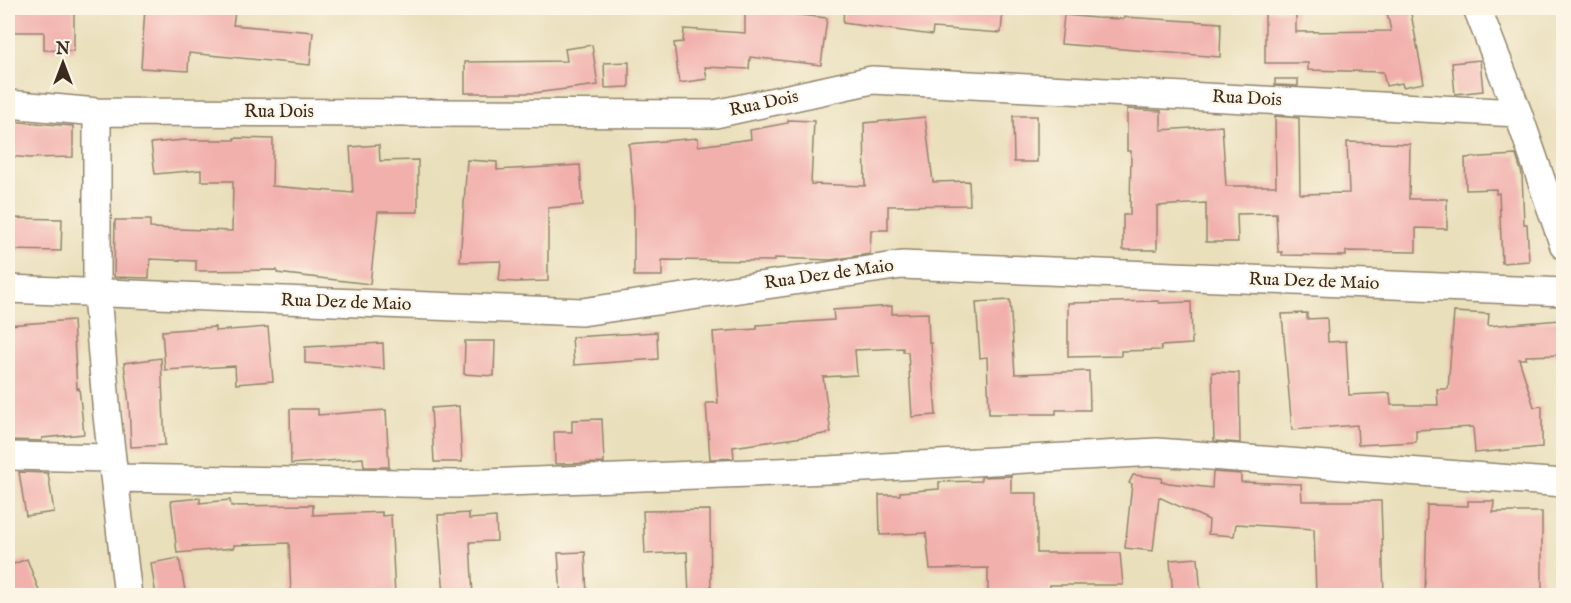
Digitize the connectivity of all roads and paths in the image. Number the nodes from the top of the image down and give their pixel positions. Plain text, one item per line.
1 (1477, 8) edge
2 (8, 104) edge
3 (97, 112) junction
4 (1518, 113) junction
5 (1563, 246) edge
6 (8, 289) edge
7 (1563, 292) edge
8 (97, 294) junction
9 (8, 456) edge
10 (113, 468) junction
11 (1563, 483) edge
12 (128, 596) edge

1 - 4 street
2 - 3 street, Rua Dois
3 - 4 street, Rua Dois
3 - 8 street
4 - 5 street
6 - 8 street, Rua Dez de Maio
7 - 8 street, Rua Dez de Maio
8 - 10 street
9 - 10 street
10 - 11 street
10 - 12 street

